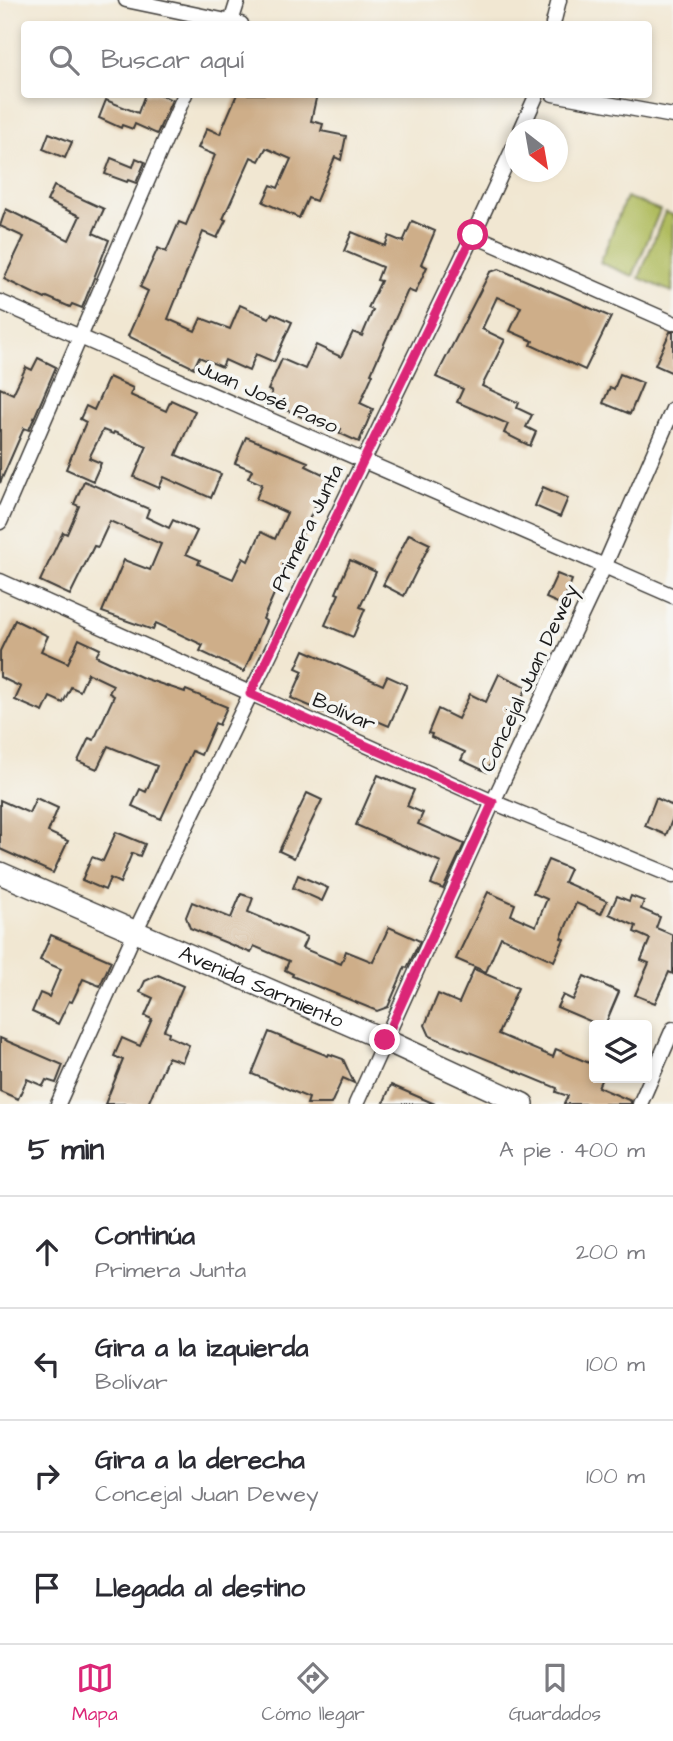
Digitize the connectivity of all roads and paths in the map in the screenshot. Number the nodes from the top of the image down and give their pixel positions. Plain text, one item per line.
1 (126, 0) edge
2 (238, 0) edge
3 (559, 0) edge
4 (217, 21) edge
5 (227, 21) edge
6 (554, 21) edge
7 (183, 98) edge
8 (535, 98) edge
9 (575, 98) edge
10 (673, 116) edge
11 (526, 119) edge
12 (505, 166) edge
13 (473, 235) junction
14 (0, 302) edge
15 (673, 323) edge
16 (82, 337) junction
17 (673, 409) edge
18 (362, 461) junction
19 (0, 522) edge
20 (604, 567) junction
21 (0, 581) edge
22 (673, 597) edge
23 (250, 694) junction
24 (493, 802) junction
25 (0, 873) edge
26 (673, 876) edge
27 (135, 932) junction
28 (673, 1028) edge
29 (385, 1040) junction
30 (58, 1104) edge
31 (356, 1104) edge
32 (523, 1104) edge
33 (639, 1104) edge

1 - 4 street
2 - 5 street
3 - 6 street
7 - 16 street
8 - 11 street
9 - 10 street
12 - 13 street, Primera Junta
13 - 15 street
13 - 18 street, Primera Junta
14 - 16 street, Juan José Paso
16 - 18 street, Juan José Paso
16 - 19 street
17 - 20 street, Concejal Juan Dewey
18 - 20 street, Juan José Paso
18 - 23 street, Primera Junta
20 - 22 street, Juan José Paso
20 - 24 street, Concejal Juan Dewey
21 - 23 street, Bolívar
23 - 24 street, Bolívar
23 - 27 street, Primera Junta
24 - 26 street, Bolívar
24 - 29 street, Concejal Juan Dewey
25 - 27 main road, Avenida Sarmiento
27 - 29 main road, Avenida Sarmiento
27 - 30 street, Primera Junta
28 - 33 street
29 - 31 street, Concejal Juan Dewey
29 - 32 main road, Avenida Sarmiento

